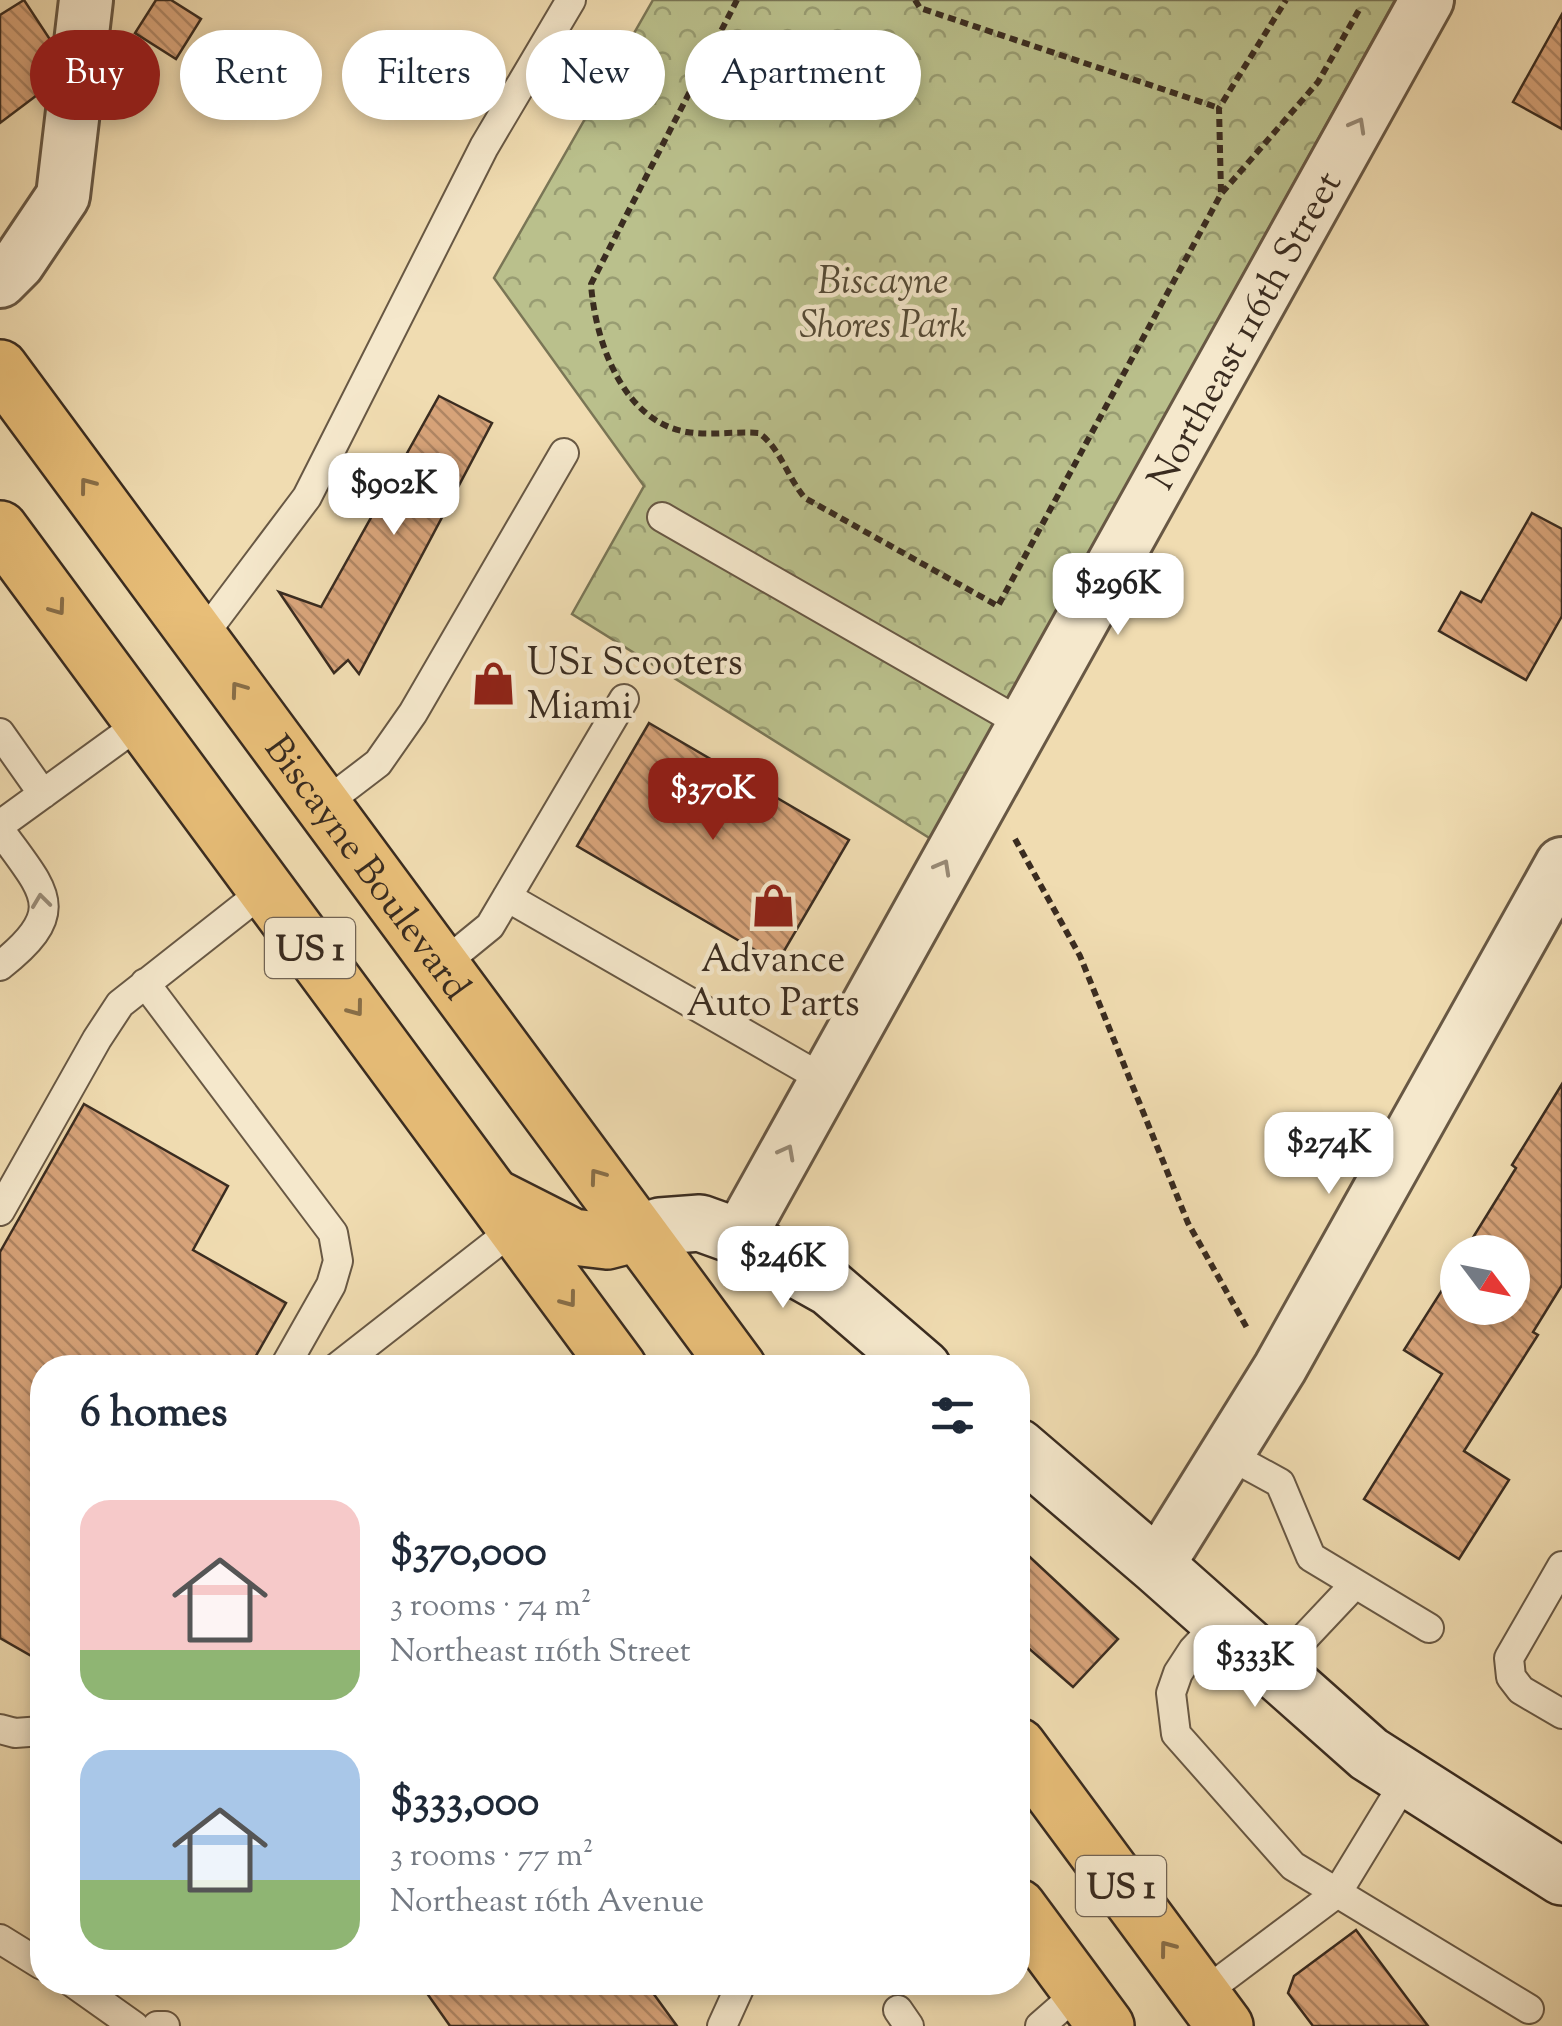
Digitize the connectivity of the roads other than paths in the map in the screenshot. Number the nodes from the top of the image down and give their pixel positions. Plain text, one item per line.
1 (85, 0) edge
2 (571, 0) edge
3 (1427, 0) edge
4 (0, 281) edge
5 (0, 368) edge
6 (564, 453) dead end
7 (662, 517) dead end
8 (0, 529) edge
9 (200, 638) junction
10 (624, 699) dead end
11 (142, 722) junction
12 (1022, 724) junction
13 (0, 734) edge
14 (43, 794) junction
15 (322, 805) junction
16 (0, 828) edge
17 (1562, 864) edge
18 (266, 890) junction
19 (507, 897) junction
20 (0, 966) edge
21 (441, 966) junction
22 (145, 983) junction
23 (825, 1080) junction
24 (0, 1211) edge
25 (504, 1212) junction
26 (638, 1233) junction
27 (740, 1237) junction
28 (291, 1355) edge
29 (350, 1355) edge
30 (609, 1355) edge
31 (728, 1355) edge
32 (908, 1355) edge
33 (1227, 1454) junction
34 (1030, 1457) edge
35 (1157, 1566) junction
36 (1562, 1566) edge
37 (1356, 1584) junction
38 (1220, 1621) junction
39 (1429, 1628) dead end
40 (1274, 1670) junction
41 (1562, 1714) edge
42 (0, 1729) edge
43 (30, 1732) edge
44 (1030, 1762) edge
45 (1406, 1780) junction
46 (1556, 1861) edge
47 (1337, 1893) junction
48 (1030, 1930) edge
49 (0, 1938) edge
50 (30, 1957) edge
51 (90, 1995) edge
52 (736, 1995) edge
53 (1529, 2008) dead end
54 (1213, 2010) edge
55 (1075, 2014) edge
56 (134, 2026) edge
57 (156, 2026) edge
58 (165, 2026) edge
59 (722, 2026) edge

1 - 4 street
2 - 9 lane
12 -> 3 street, Northeast 116th Street
9 -> 5 main road, Biscayne Boulevard / US 1
6 - 15 lane
7 - 12 lane
8 -> 11 main road, US 1
15 -> 9 main road, Biscayne Boulevard / US 1
10 - 19 lane
11 - 14 lane
11 - 18 main road, US 1
23 -> 12 street, Northeast 116th Street
13 - 14 lane
14 - 16 lane
15 - 21 main road, Biscayne Boulevard / US 1
20 -> 16 lane
17 - 33 street
18 - 22 lane
18 -> 25 main road, US 1
19 - 21 lane
19 - 23 lane
26 -> 21 main road, Biscayne Boulevard / US 1
22 - 24 lane
22 - 28 lane
27 -> 23 street, Northeast 116th Street
25 - 26 main road
25 - 29 lane
25 -> 30 main road, US 1
26 - 27 street
26 - 31 main road, Biscayne Boulevard / US 1
27 - 32 street
33 - 35 street
33 - 37 lane
34 - 35 street
35 - 38 street
36 - 41 lane
37 - 39 lane
37 - 40 lane
38 - 40 street
38 - 47 lane
40 - 45 street
42 - 43 lane
54 -> 44 main road, US 1
45 - 46 street
45 - 47 lane
47 - 53 lane
47 - 54 lane
48 - 55 main road, US 1
49 - 50 lane
51 - 56 lane
52 - 59 lane
57 - 58 lane

